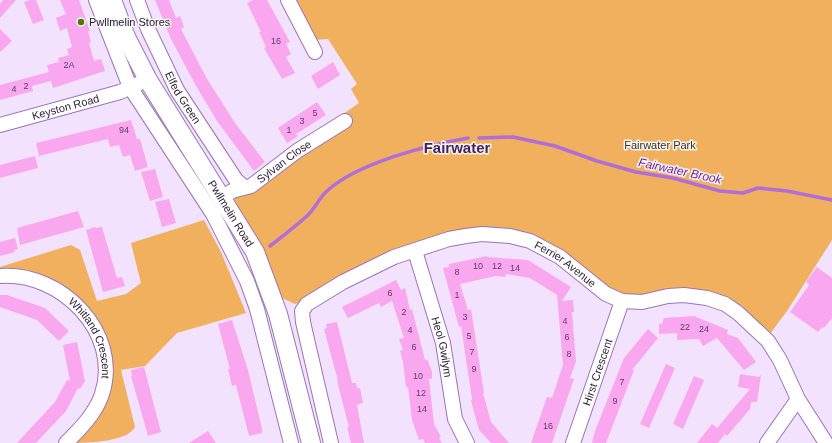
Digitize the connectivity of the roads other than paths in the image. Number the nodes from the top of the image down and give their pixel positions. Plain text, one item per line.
1 (96, 0) edge
2 (112, 0) edge
3 (137, 0) edge
4 (288, 0) edge
5 (315, 52) dead end
6 (148, 80) junction
7 (130, 87) junction
8 (345, 121) dead end
9 (0, 125) edge
10 (243, 186) junction
11 (222, 198) junction
12 (415, 251) junction
13 (0, 276) edge
14 (622, 301) junction
15 (310, 349) junction
16 (289, 353) junction
17 (798, 399) junction
18 (66, 443) edge
19 (291, 443) edge
20 (311, 443) edge
21 (331, 443) edge
22 (467, 443) edge
23 (573, 443) edge
24 (767, 443) edge
25 (826, 443) edge

1 - 7 street, Pwllmelin Road
2 - 6 street, Pwllmelin Road
3 - 10 street, Elfed Green
4 - 5 street
6 - 7 street, Keyston Road
6 - 11 street, Pwllmelin Road
7 - 9 street, Keyston Road
7 - 19 street, Pwllmelin Road
8 - 10 street, Sylvan Close
10 - 11 street, Sylvan Close
11 - 16 street, Pwllmelin Road
12 - 14 street, Ferrier Avenue
12 - 15 street, Ferrier Avenue
12 - 22 street, Heol Gwilym
13 - 18 street, Whitland Crescent
14 - 17 street, Ferrier Avenue
14 - 23 street, Hirst Crescent
15 - 16 street
15 - 21 street
16 - 20 street, Pwllmelin Road
17 - 24 street
17 - 25 street, Ferrier Avenue

